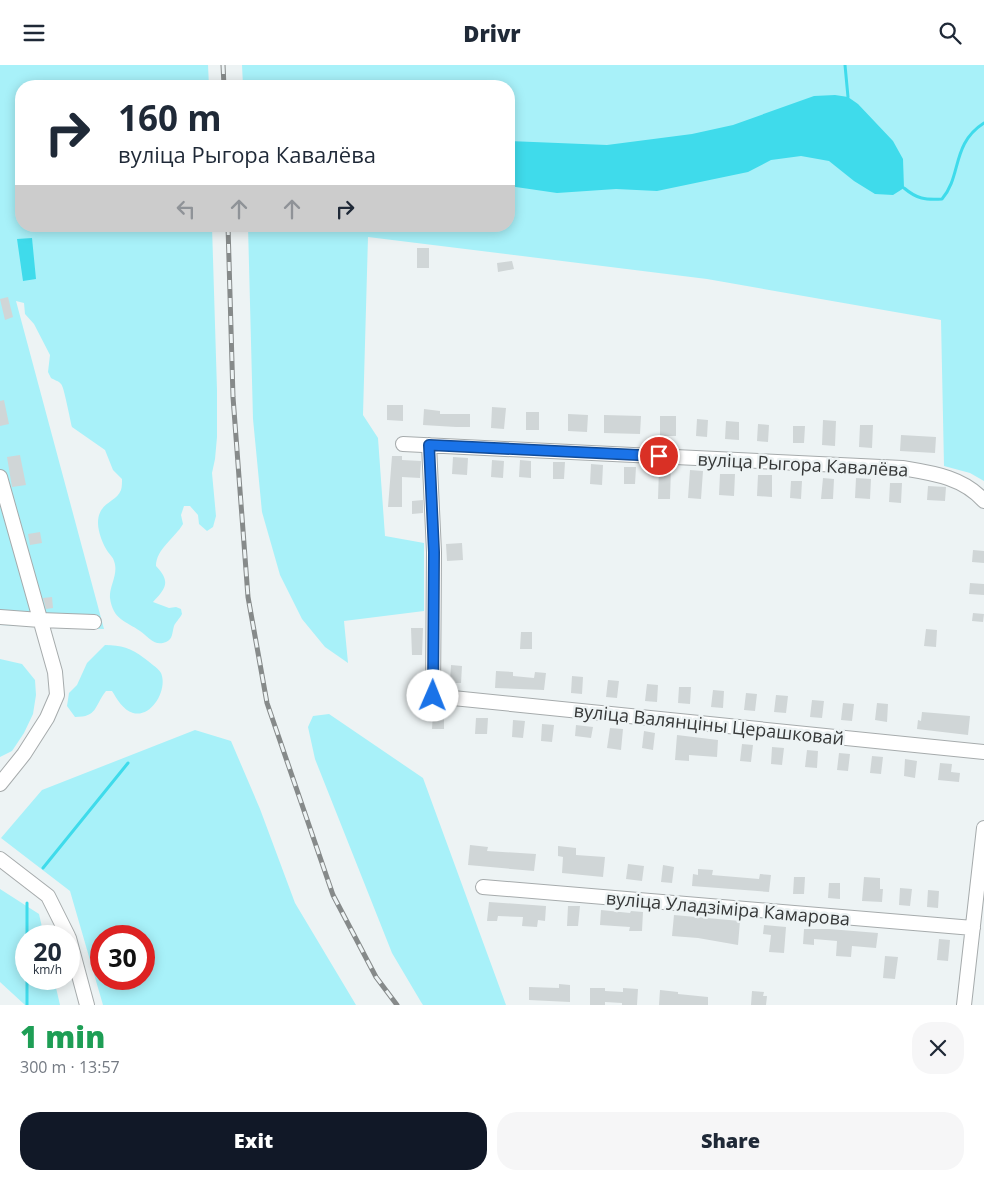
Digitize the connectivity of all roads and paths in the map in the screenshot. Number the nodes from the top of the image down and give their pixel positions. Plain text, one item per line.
1 (403, 444) dead end
2 (429, 445) junction
3 (0, 477) edge
4 (984, 501) edge
5 (0, 617) edge
6 (40, 620) junction
7 (94, 622) dead end
8 (984, 752) edge
9 (0, 784) edge
10 (984, 828) edge
11 (0, 859) edge
12 (483, 887) dead end
13 (62, 925) edge
14 (973, 928) junction
15 (80, 980) edge
16 (87, 1005) edge
17 (964, 1005) edge

1 - 2 street, вуліца Рыгора Кавалёва
2 - 4 street, вуліца Рыгора Кавалёва
2 - 8 street, вуліца Валянціны Церашковай
3 - 6 street
5 - 6 street
6 - 7 street
6 - 9 street
10 - 14 street
11 - 13 street
12 - 14 street, вуліца Уладзіміра Камарова
14 - 17 street
15 - 16 street

